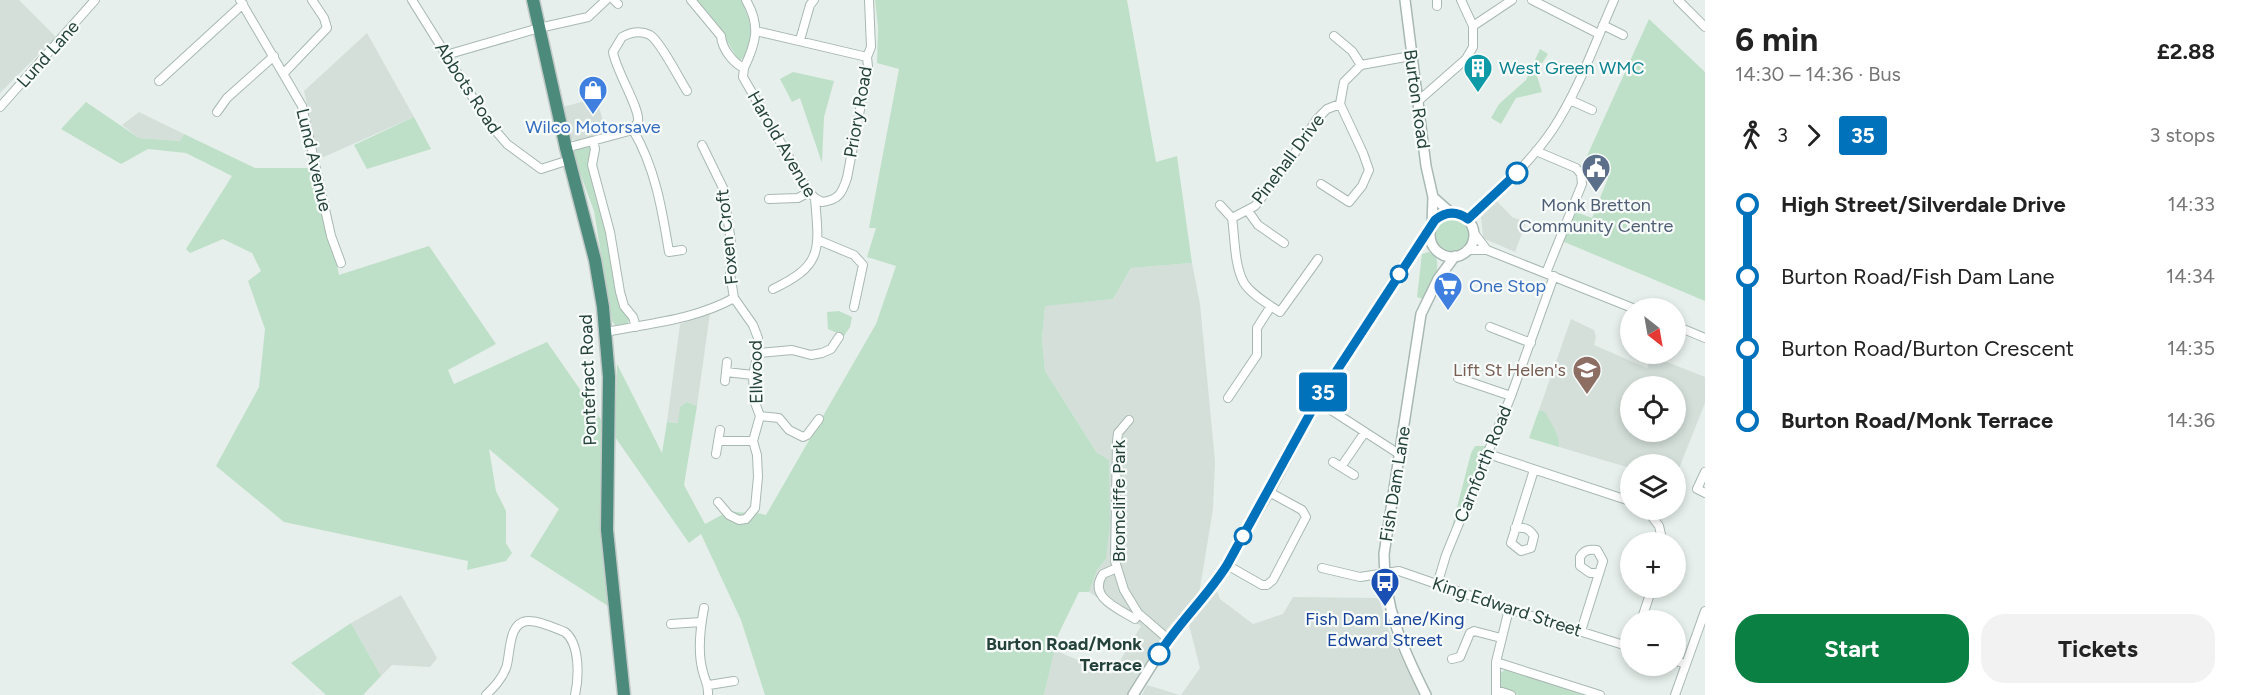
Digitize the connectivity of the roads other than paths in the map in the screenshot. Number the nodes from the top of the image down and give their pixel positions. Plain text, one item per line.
1 (95, 0) edge
2 (312, 0) edge
3 (412, 0) edge
4 (533, 0) edge
5 (606, 0) edge
6 (691, 0) edge
7 (746, 0) edge
8 (814, 0) edge
9 (869, 0) edge
10 (1405, 0) edge
11 (1461, 0) edge
12 (1512, 0) edge
13 (1532, 0) edge
14 (1614, 0) edge
15 (1678, 0) edge
16 (241, 2) edge
17 (1603, 25) junction
18 (1473, 26) junction
19 (1705, 27) edge
20 (539, 28) junction
21 (756, 31) junction
22 (1599, 34) junction
23 (1623, 34) dead end
24 (1334, 36) dead end
25 (800, 40) junction
26 (446, 55) junction
27 (274, 56) junction
28 (1411, 56) junction
29 (867, 57) junction
30 (1361, 65) junction
31 (744, 68) junction
32 (285, 73) junction
33 (159, 81) dead end
34 (687, 92) dead end
35 (1570, 100) junction
36 (1417, 102) junction
37 (1340, 104) junction
38 (0, 107) edge
39 (1592, 110) dead end
40 (217, 112) dead end
41 (633, 129) junction
42 (593, 141) junction
43 (702, 145) dead end
44 (1536, 151) junction
45 (567, 154) junction
46 (1320, 184) dead end
47 (812, 195) junction
48 (1433, 197) junction
49 (769, 199) dead end
50 (1220, 205) dead end
51 (1248, 211) junction
52 (1451, 213) junction
53 (1232, 218) junction
54 (1468, 219) junction
55 (1431, 228) junction
56 (1474, 233) junction
57 (818, 240) junction
58 (1284, 243) dead end
59 (682, 250) dead end
60 (1415, 250) junction
61 (1467, 250) junction
62 (1487, 250) junction
63 (1439, 252) junction
64 (1455, 256) junction
65 (1318, 259) dead end
66 (341, 263) dead end
67 (1442, 272) junction
68 (1550, 274) junction
69 (773, 289) dead end
70 (734, 298) junction
71 (1620, 303) edge
72 (1271, 306) junction
73 (854, 308) dead end
74 (636, 327) junction
75 (1490, 327) dead end
76 (1686, 330) edge
77 (606, 332) junction
78 (839, 337) dead end
79 (1705, 338) edge
80 (1531, 343) junction
81 (758, 353) junction
82 (727, 362) dead end
83 (726, 372) junction
84 (753, 375) junction
85 (1458, 378) dead end
86 (725, 381) dead end
87 (1511, 396) junction
88 (1228, 398) dead end
89 (1317, 401) junction
90 (759, 416) junction
91 (819, 418) dead end
92 (1129, 420) dead end
93 (720, 430) dead end
94 (1365, 432) junction
95 (718, 441) junction
96 (753, 441) junction
97 (716, 454) dead end
98 (1399, 454) junction
99 (1488, 454) junction
100 (1333, 462) dead end
101 (1341, 467) junction
102 (1534, 470) junction
103 (1705, 472) edge
104 (1354, 476) dead end
105 (1687, 486) dead end
106 (1701, 491) edge
107 (1269, 492) junction
108 (1620, 498) edge
109 (718, 502) dead end
110 (746, 519) junction
111 (750, 528) dead end
112 (1515, 528) dead end
113 (1227, 565) junction
114 (1117, 568) junction
115 (1322, 568) dead end
116 (1384, 573) junction
117 (1598, 573) dead end
118 (1437, 585) junction
119 (704, 608) dead end
120 (1509, 609) junction
121 (1705, 611) edge
122 (1135, 619) dead end
123 (701, 622) junction
124 (671, 624) dead end
125 (1581, 631) junction
126 (1501, 638) junction
127 (1168, 639) junction
128 (1620, 643) edge
129 (1452, 659) dead end
130 (1496, 662) junction
131 (1686, 664) edge
132 (1682, 676) edge
133 (734, 681) dead end
134 (709, 685) junction
135 (1496, 692) edge
136 (486, 695) edge
137 (575, 695) edge
138 (624, 695) edge
139 (708, 695) edge
140 (1133, 695) edge
141 (1426, 695) edge
142 (1511, 695) edge
143 (1600, 695) edge
144 (1675, 695) edge

1 - 38 street, Lund Lane
2 - 32 street
3 - 26 street, Abbots Road
4 - 20 highway, Pontefract Road
5 - 20 street
6 - 31 street, Harold Avenue
7 - 21 street
8 - 25 street
9 - 29 street, Priory Road
10 - 28 street, Burton Road
11 - 18 street
12 - 18 street
13 - 22 street
14 - 17 street
15 - 19 street
16 - 27 street, Lund Avenue
16 - 33 street
17 - 22 street
17 - 23 street
18 - 36 street
20 - 26 street
20 - 45 highway, Pontefract Road
21 - 25 street
21 - 31 street
22 - 35 street
24 - 30 street
25 - 29 street
26 - 45 street, Abbots Road
27 - 32 street, Lund Avenue
27 - 40 street
28 - 30 street
28 - 36 street, Burton Road
29 - 47 street, Priory Road
30 - 37 street
31 - 47 street, Harold Avenue
32 - 66 street, Lund Avenue
34 - 41 street
35 - 39 street
35 - 44 street
36 - 48 street, Burton Road
37 - 46 street
37 - 51 street, Pinehall Drive
41 - 42 street
41 - 59 street
42 - 45 street
42 - 74 street
43 - 70 street, Foxen Croft
44 - 54 street
44 - 68 street, Carnforth Road
45 - 77 highway, Pontefract Road
47 - 49 street, Priory Road
47 - 57 street, Harold Avenue
48 - 52 street
48 - 55 street, Burton Road
50 - 53 street
51 - 53 street, Pinehall Drive
51 - 58 street
52 - 54 street
52 - 55 street
53 - 72 street
54 - 56 street
55 - 60 street
55 - 63 street
56 - 61 street
56 - 62 street
57 - 69 street, Harold Avenue
57 - 73 street
60 - 63 street
60 - 89 street
61 - 62 street
61 - 64 street
62 - 68 street
63 - 64 street
63 - 67 street
64 - 67 street, Fish Dam Lane
65 - 72 street
67 - 98 street, Fish Dam Lane
68 - 71 street
68 - 80 street, Carnforth Road
70 - 74 street
70 - 81 street, Ellwood
72 - 88 street
74 - 77 street
75 - 80 street
76 - 79 street
77 - 138 highway, Pontefract Road
78 - 81 street
80 - 87 street, Carnforth Road
81 - 84 street, Ellwood
82 - 83 street
83 - 84 street
83 - 86 street
84 - 90 street, Ellwood
85 - 87 street
87 - 99 street, Carnforth Road
89 - 94 street
89 - 107 street
90 - 91 street
90 - 96 street, Ellwood
92 - 114 street, Bromcliffe Park
93 - 95 street
94 - 98 street
94 - 101 street
95 - 96 street
95 - 97 street
96 - 110 street, Ellwood
98 - 116 street, Fish Dam Lane
99 - 102 street
99 - 118 street, Carnforth Road
100 - 101 street
101 - 104 street
102 - 108 street
102 - 112 street
103 - 106 street
105 - 106 street
107 - 113 street
107 - 113 street
109 - 110 street
110 - 111 street
113 - 127 street
114 - 122 street
114 - 127 street, Bromcliffe Park
115 - 116 street, King Edward Street
116 - 118 street, King Edward Street
116 - 141 street, Fish Dam Lane
117 - 125 street
118 - 120 street, King Edward Street
119 - 123 street
120 - 125 street, King Edward Street
120 - 126 street
121 - 131 street
123 - 124 street
123 - 134 street
125 - 128 street, King Edward Street
126 - 129 street
126 - 130 street
127 - 140 street
130 - 135 street
130 - 143 street
132 - 144 street
133 - 134 street
134 - 139 street
135 - 142 street
136 - 137 street

